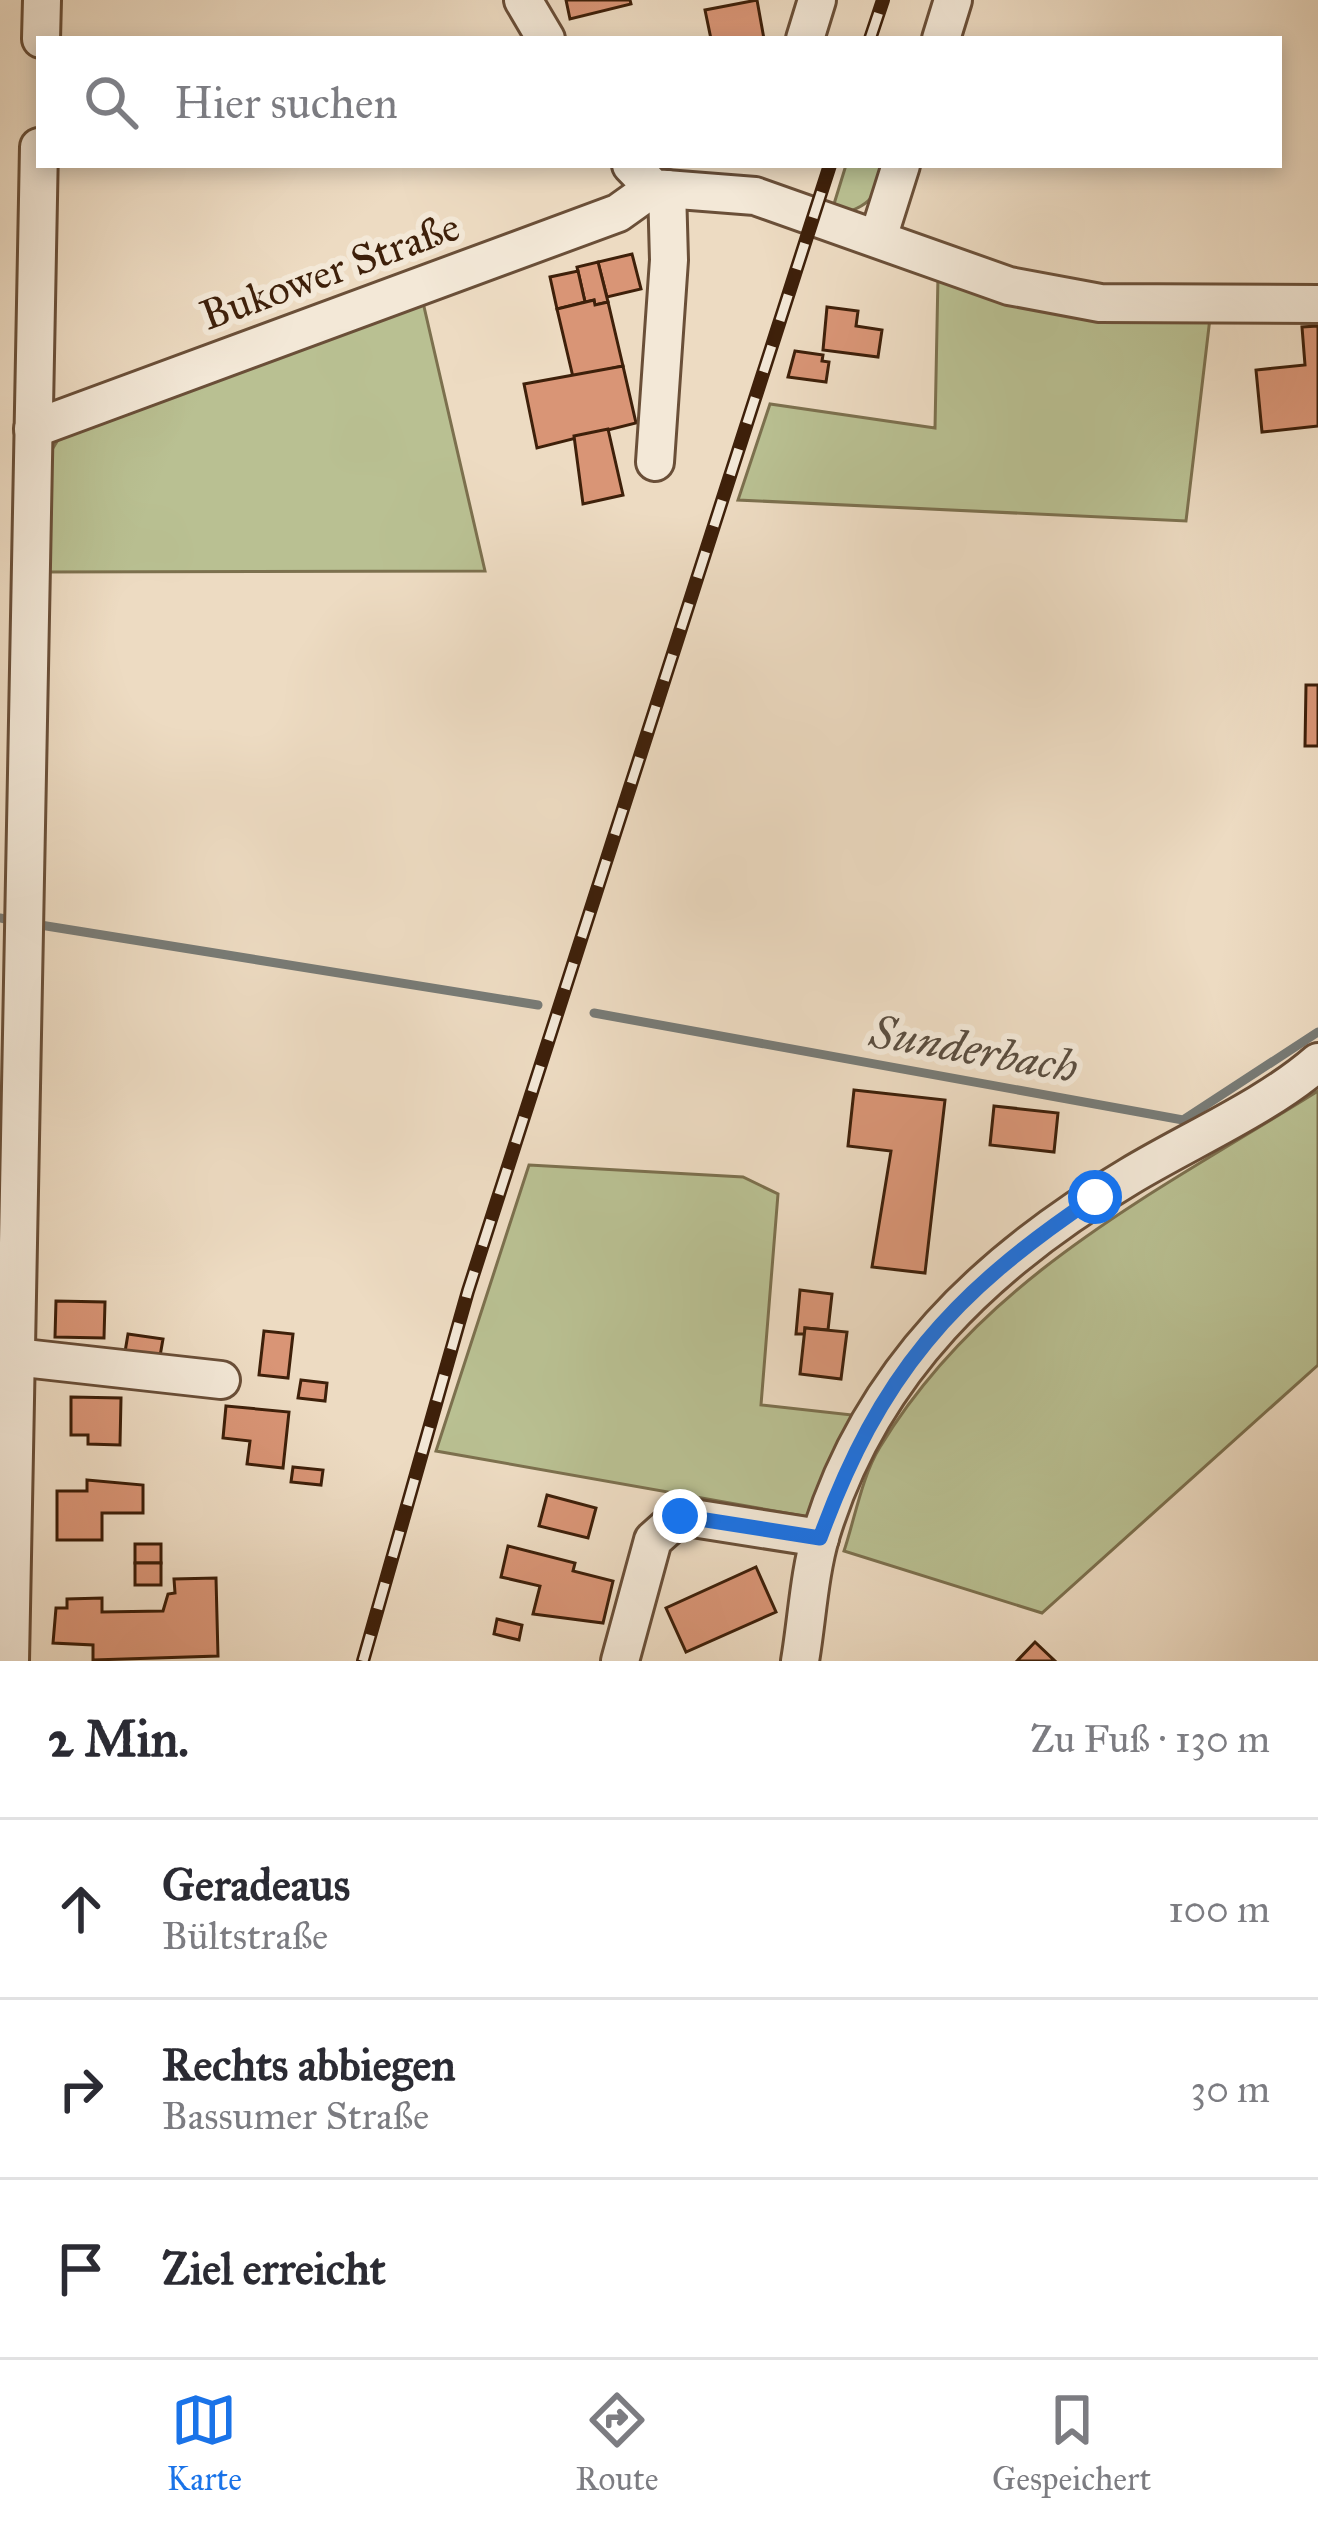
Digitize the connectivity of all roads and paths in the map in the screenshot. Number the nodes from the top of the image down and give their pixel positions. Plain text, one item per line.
1 (42, 0) edge
2 (523, 0) edge
3 (817, 0) edge
4 (953, 0) edge
5 (41, 36) edge
6 (544, 36) edge
7 (806, 36) edge
8 (942, 36) edge
9 (39, 168) edge
10 (900, 168) edge
11 (760, 180) edge
12 (650, 181) edge
13 (878, 238) junction
14 (1318, 304) edge
15 (33, 429) junction
16 (655, 462) dead end
17 (1318, 1062) edge
18 (10, 1071) edge
19 (15, 1357) junction
20 (221, 1380) dead end
21 (820, 1538) junction
22 (6, 1639) edge
23 (620, 1661) edge
24 (800, 1661) edge

1 - 5 street
2 - 6 street
3 - 7 street
4 - 8 street
9 - 15 street
10 - 13 street
11 - 12 street
11 - 13 street
12 - 15 street, Bukower Straße
12 - 16 street
13 - 14 street
15 - 18 street
17 - 21 street
18 - 19 street
19 - 20 street
19 - 22 street
21 - 23 street
21 - 24 street

